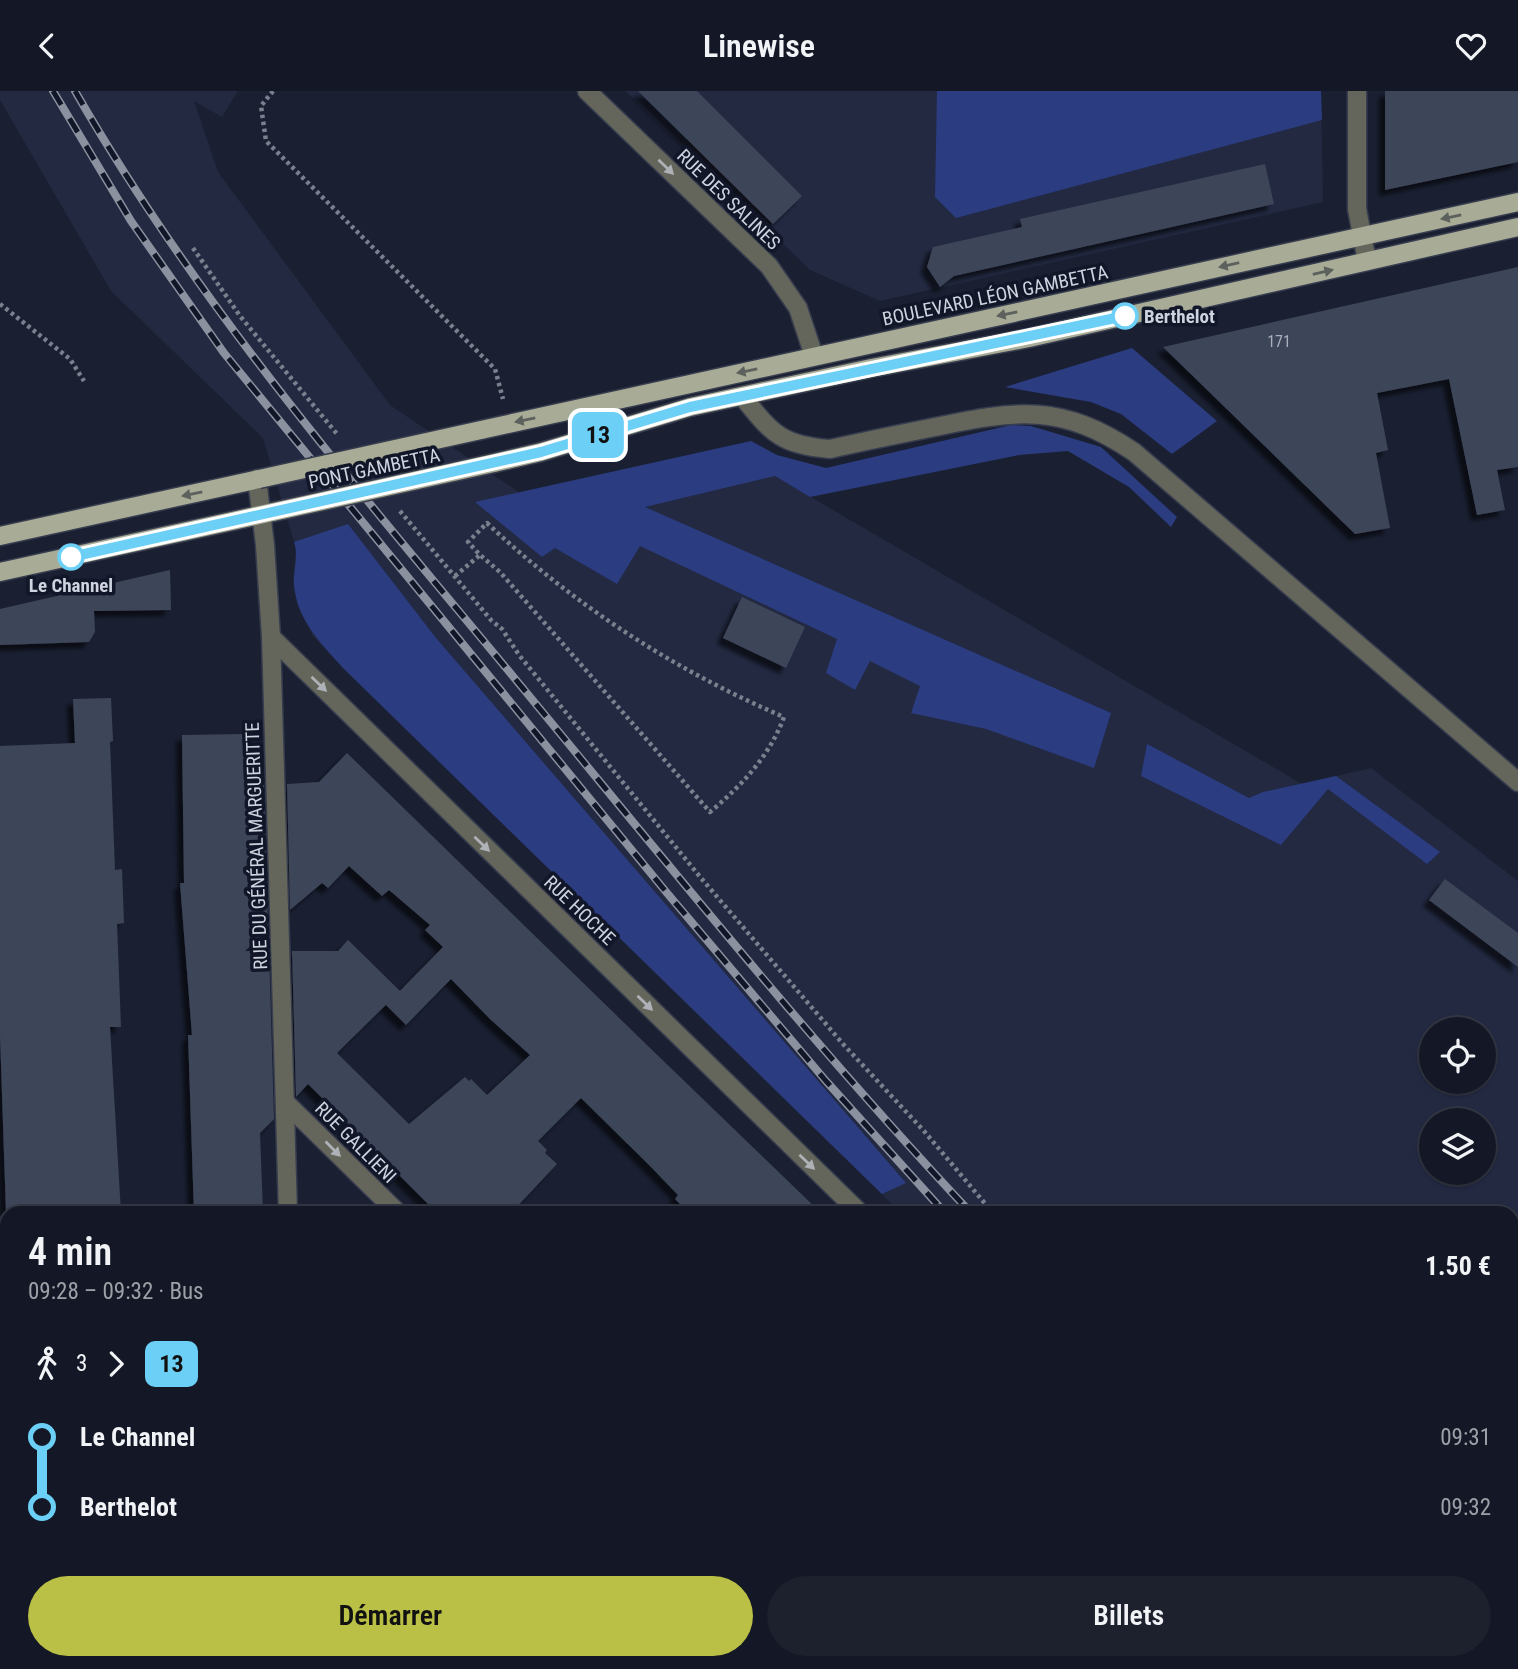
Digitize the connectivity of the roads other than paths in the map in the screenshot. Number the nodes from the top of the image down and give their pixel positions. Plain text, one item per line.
1 (587, 91) edge
2 (1357, 91) edge
3 (1518, 202) edge
4 (1518, 227) edge
5 (1362, 236) junction
6 (1367, 261) junction
7 (814, 356) junction
8 (742, 396) junction
9 (481, 430) joint
10 (258, 479) junction
11 (267, 513) junction
12 (0, 536) edge
13 (0, 572) edge
14 (271, 637) junction
15 (1518, 782) edge
16 (285, 1101) junction
17 (288, 1206) edge
18 (391, 1206) edge
19 (853, 1206) edge

1 -> 7 street, RUE DES SALINES
2 - 5 street
3 -> 5 main road, BOULEVARD LÉON GAMBETTA
4 - 6 main road
5 - 6 street
5 -> 7 main road, BOULEVARD LÉON GAMBETTA
8 -> 6 main road
7 -> 9 main road, BOULEVARD LÉON GAMBETTA
8 - 11 main road, PONT GAMBETTA, bridge
8 - 15 street
9 - 10 main road, PONT GAMBETTA, bridge
10 - 11 street, RUE DU GÉNÉRAL MARGUERITTE
10 -> 12 main road
11 - 13 main road
11 - 14 street, RUE DU GÉNÉRAL MARGUERITTE
14 - 16 street, RUE DU GÉNÉRAL MARGUERITTE
14 -> 19 street, RUE HOCHE
16 - 17 street, RUE DU GÉNÉRAL MARGUERITTE
16 -> 18 street, RUE GALLIENI

